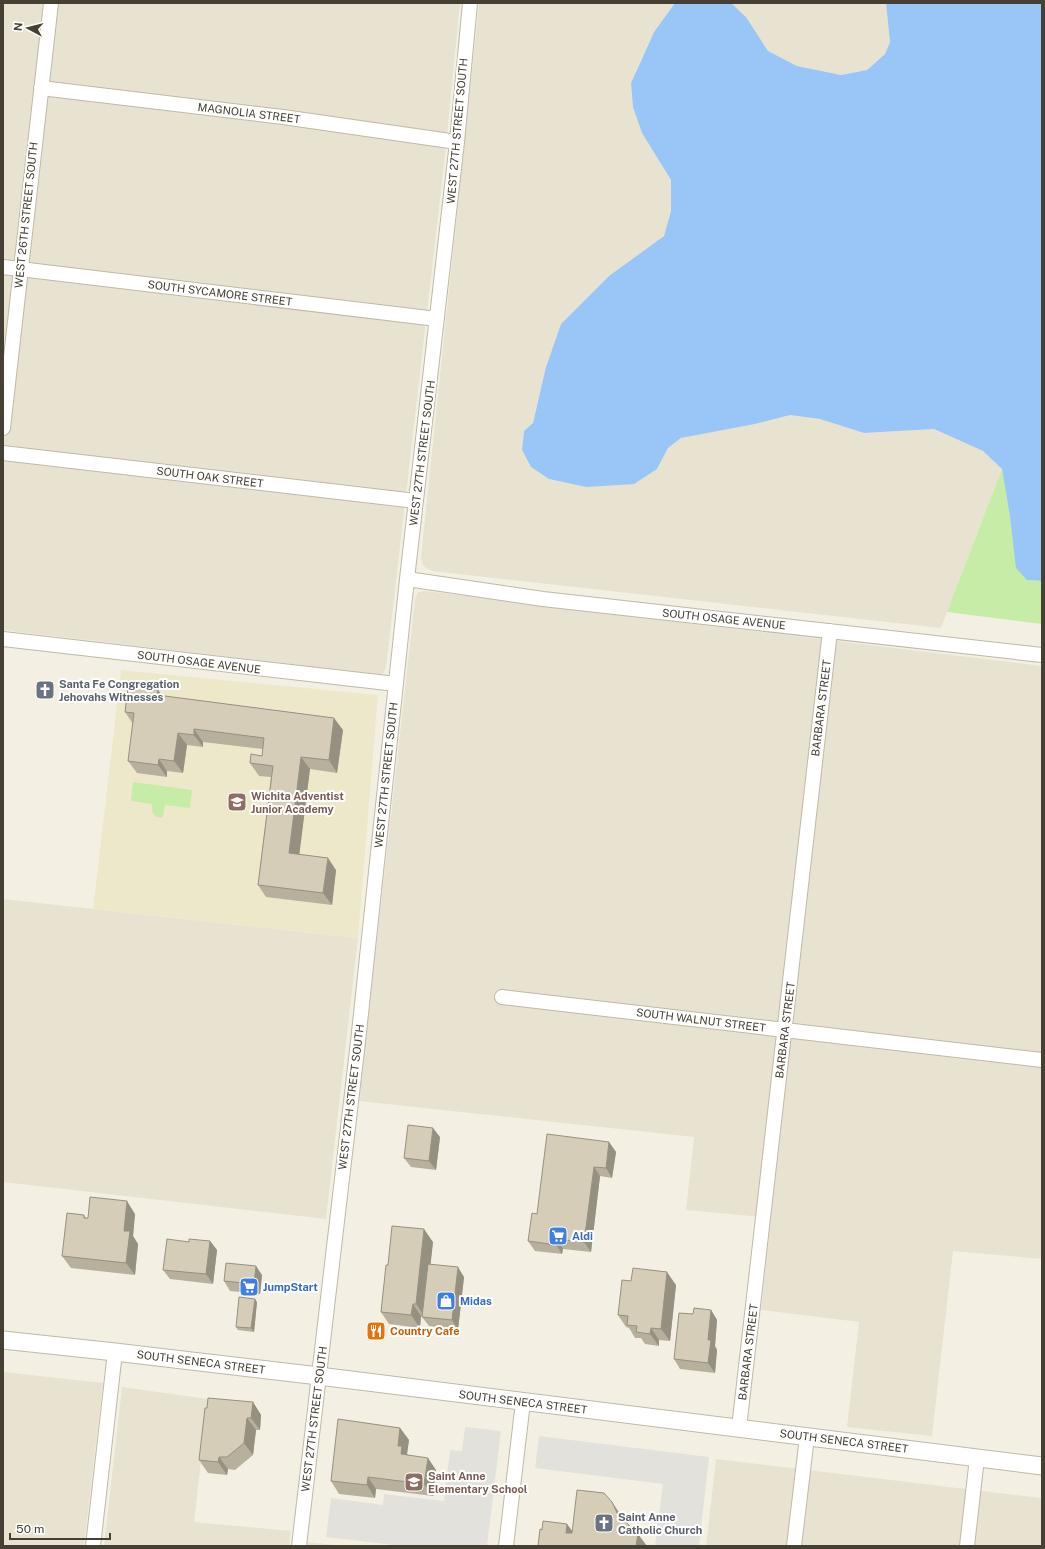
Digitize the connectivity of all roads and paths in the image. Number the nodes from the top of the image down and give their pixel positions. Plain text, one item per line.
1 (51, 3) edge
2 (470, 3) edge
3 (41, 88) junction
4 (457, 142) junction
5 (3, 267) edge
6 (20, 269) junction
7 (437, 319) junction
8 (3, 428) edge
9 (3, 453) edge
10 (416, 501) junction
11 (407, 579) junction
12 (830, 631) junction
13 (3, 639) edge
14 (1042, 655) edge
15 (396, 684) junction
16 (502, 997) dead end
17 (785, 1030) junction
18 (1042, 1060) edge
19 (3, 1340) edge
20 (115, 1352) junction
21 (319, 1376) junction
22 (523, 1402) junction
23 (739, 1428) junction
24 (807, 1437) junction
25 (977, 1458) junction
26 (1042, 1466) edge
27 (93, 1546) edge
28 (299, 1546) edge
29 (506, 1546) edge
30 (794, 1546) edge
31 (967, 1546) edge

1 - 3 street, WEST 26TH STREET SOUTH
2 - 4 street, WEST 27TH STREET SOUTH
3 - 4 street, MAGNOLIA STREET
3 - 6 street, WEST 26TH STREET SOUTH
4 - 7 street, WEST 27TH STREET SOUTH
5 - 6 street, SOUTH SYCAMORE STREET
6 - 7 street, SOUTH SYCAMORE STREET
6 - 8 street, WEST 26TH STREET SOUTH
7 - 10 street, WEST 27TH STREET SOUTH
9 - 10 street, SOUTH OAK STREET
10 - 11 street, WEST 27TH STREET SOUTH
11 - 12 street, SOUTH OSAGE AVENUE
11 - 15 street, WEST 27TH STREET SOUTH
12 - 14 street, SOUTH OSAGE AVENUE
12 - 17 street, BARBARA STREET
13 - 15 street, SOUTH OSAGE AVENUE
15 - 21 street, WEST 27TH STREET SOUTH
16 - 17 street, SOUTH WALNUT STREET
17 - 18 street, SOUTH WALNUT STREET
17 - 23 street, BARBARA STREET
19 - 20 street, SOUTH SENECA STREET
20 - 21 street, SOUTH SENECA STREET
20 - 27 street
21 - 22 street, SOUTH SENECA STREET
21 - 28 street, WEST 27TH STREET SOUTH
22 - 23 street, SOUTH SENECA STREET
22 - 29 street
23 - 24 street, SOUTH SENECA STREET
24 - 25 street, SOUTH SENECA STREET
24 - 30 street
25 - 26 street, SOUTH SENECA STREET
25 - 31 street

